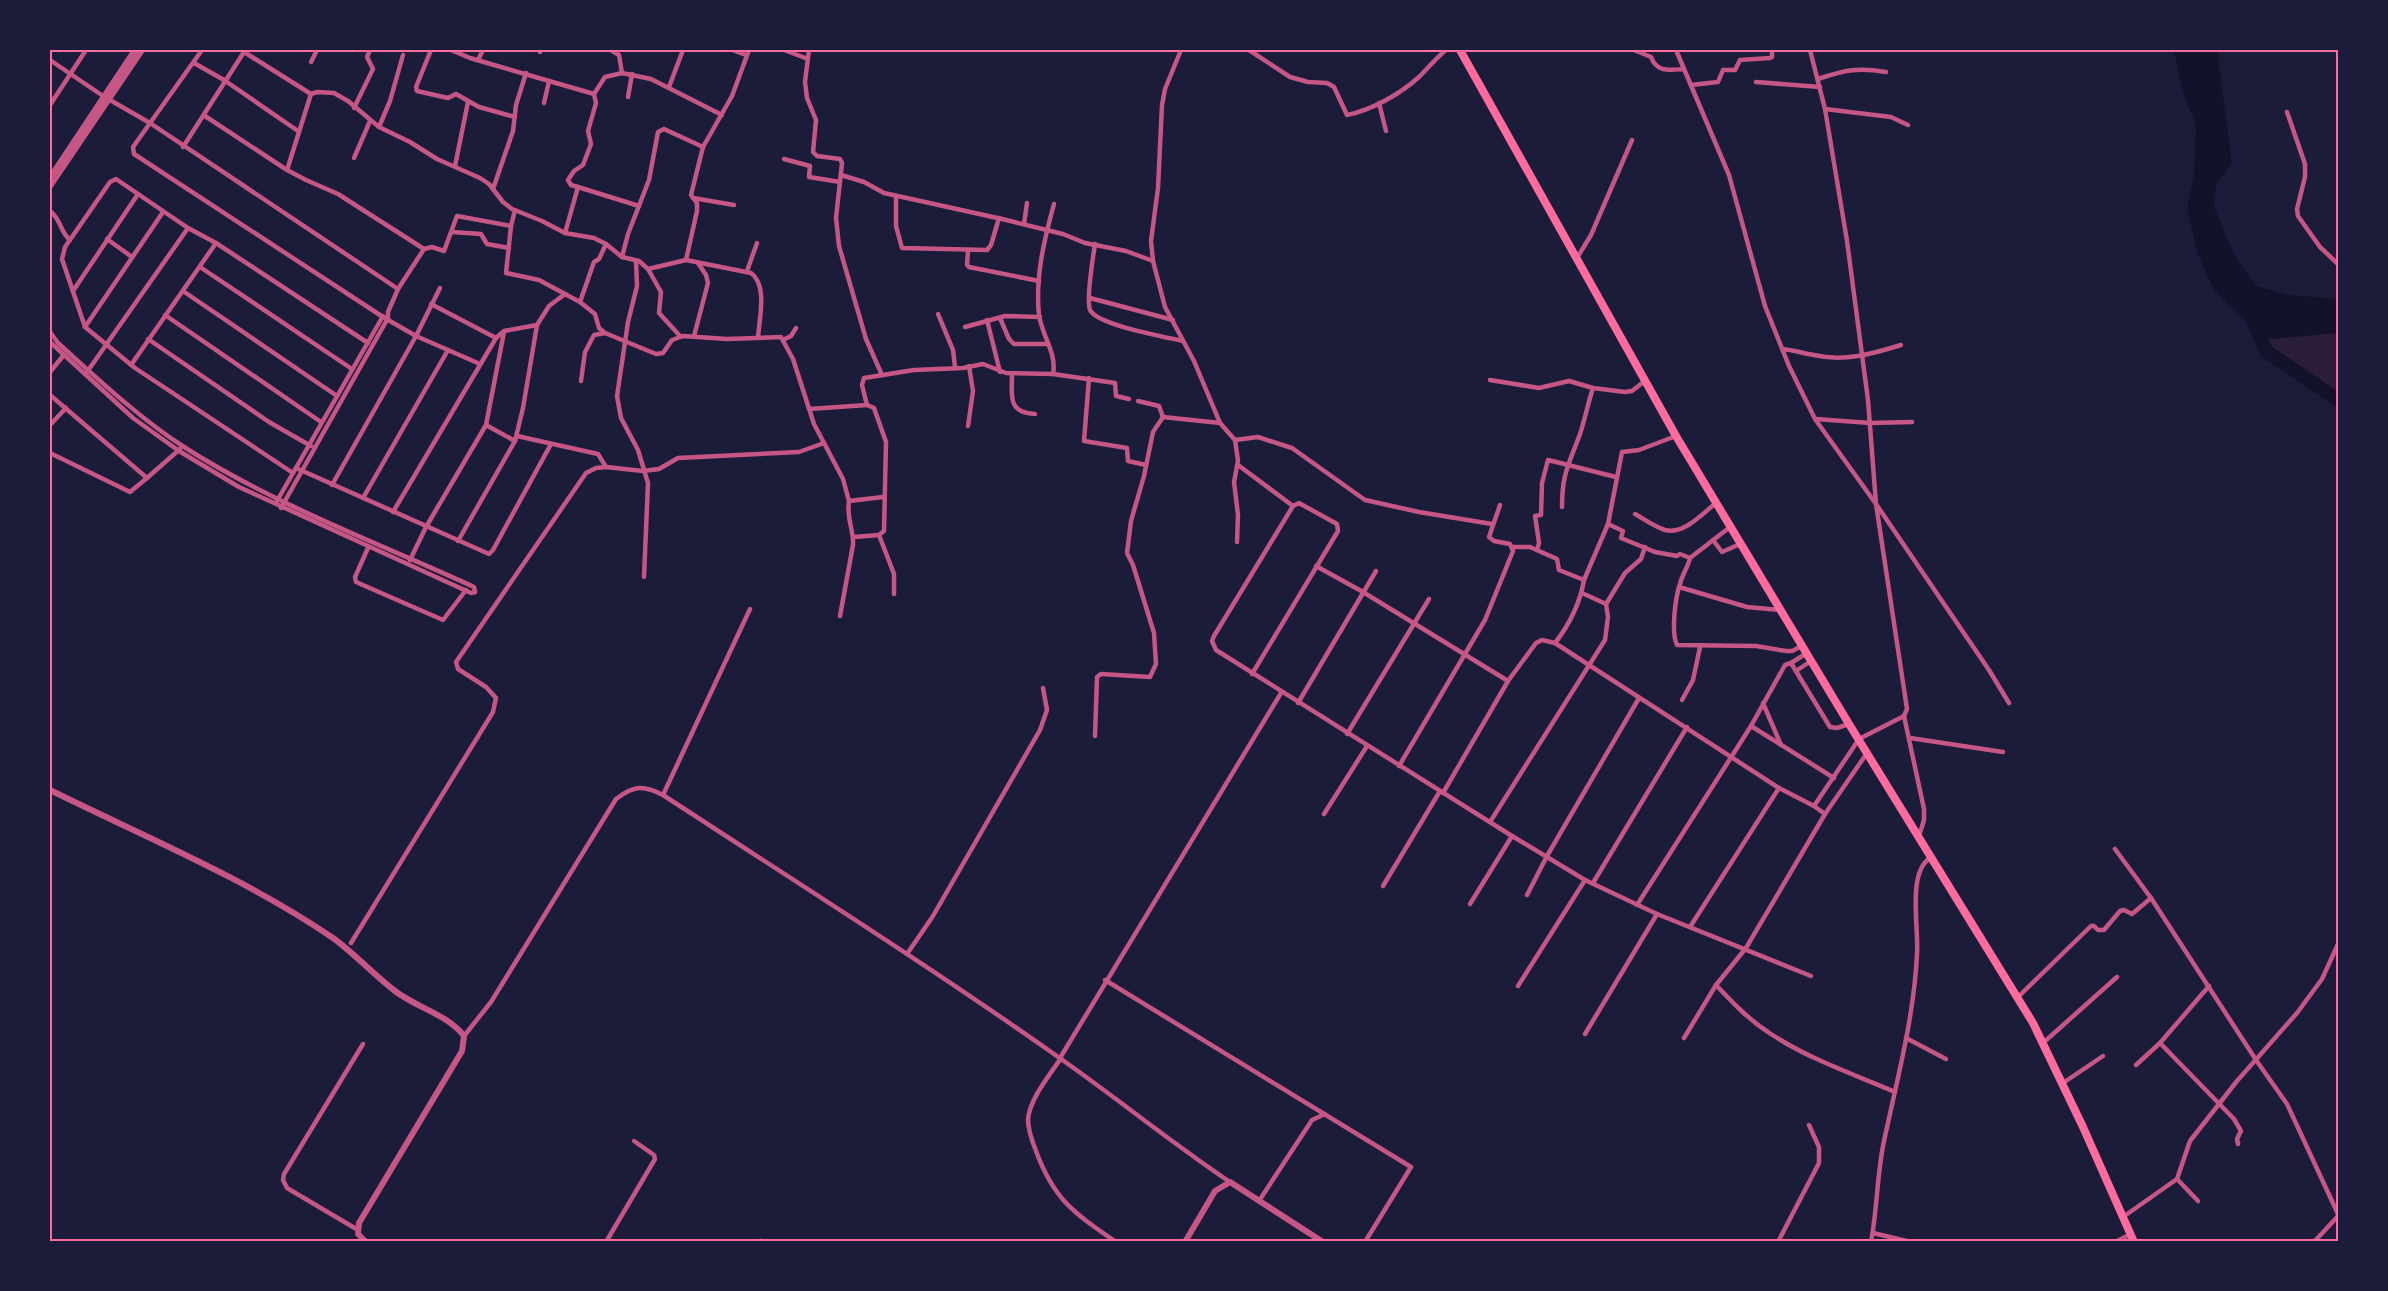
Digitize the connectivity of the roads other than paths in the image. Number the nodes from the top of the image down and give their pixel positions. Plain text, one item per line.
1 (87, 50) edge
2 (135, 50) edge
3 (142, 50) edge
4 (202, 50) edge
5 (317, 50) edge
6 (369, 50) edge
7 (431, 50) edge
8 (451, 50) edge
9 (483, 50) edge
10 (611, 50) edge
11 (683, 50) edge
12 (732, 50) edge
13 (784, 50) edge
14 (809, 50) edge
15 (1181, 50) edge
16 (1250, 50) edge
17 (1446, 50) edge
18 (1460, 50) edge
19 (1634, 50) edge
20 (1676, 50) edge
21 (1772, 50) edge
22 (1810, 50) edge
23 (245, 51) edge
24 (748, 52) edge
25 (403, 55) dead end
26 (808, 59) junction
27 (50, 60) edge
28 (478, 60) junction
29 (311, 62) dead end
30 (194, 63) junction
31 (1684, 69) junction
32 (1886, 72) dead end
33 (622, 73) junction
34 (70, 74) junction
35 (526, 74) junction
36 (632, 74) junction
37 (1818, 79) junction
38 (224, 80) junction
39 (549, 81) junction
40 (1756, 82) dead end
41 (1691, 84) junction
42 (669, 87) junction
43 (1820, 87) junction
44 (311, 94) junction
45 (594, 94) junction
46 (628, 97) dead end
47 (106, 98) junction
48 (468, 102) junction
49 (544, 103) dead end
50 (1379, 104) junction
51 (50, 105) edge
52 (354, 108) junction
53 (1825, 109) junction
54 (2287, 112) dead end
55 (722, 115) junction
56 (205, 116) junction
57 (515, 117) junction
58 (370, 121) junction
59 (150, 123) junction
60 (1908, 125) dead end
61 (379, 127) junction
62 (298, 131) junction
63 (1386, 131) dead end
64 (1632, 140) dead end
65 (183, 147) junction
66 (703, 147) junction
67 (354, 158) dead end
68 (784, 159) dead end
69 (455, 165) junction
70 (287, 170) junction
71 (842, 175) junction
72 (50, 178) edge
73 (840, 182) junction
74 (50, 186) edge
75 (578, 187) junction
76 (493, 189) junction
77 (138, 194) junction
78 (896, 196) junction
79 (693, 198) junction
80 (1027, 203) dead end
81 (1054, 204) dead end
82 (734, 205) dead end
83 (639, 207) junction
84 (514, 210) junction
85 (50, 211) edge
86 (163, 212) junction
87 (999, 218) junction
88 (1024, 224) junction
89 (511, 226) junction
90 (188, 228) junction
91 (1047, 230) junction
92 (452, 232) junction
93 (565, 233) junction
94 (107, 239) junction
95 (70, 240) junction
96 (216, 243) junction
97 (757, 243) dead end
98 (606, 244) junction
99 (1095, 244) junction
100 (508, 248) junction
101 (424, 249) junction
102 (968, 250) junction
103 (132, 257) junction
104 (622, 257) junction
105 (1577, 258) junction
106 (636, 261) junction
107 (686, 261) junction
108 (1154, 261) junction
109 (698, 263) junction
110 (2338, 264) edge
111 (200, 267) junction
112 (648, 269) junction
113 (747, 271) junction
114 (1039, 281) junction
115 (440, 288) dead end
116 (398, 289) junction
117 (72, 291) junction
118 (183, 291) junction
119 (565, 294) junction
120 (1090, 298) junction
121 (580, 302) junction
122 (431, 304) junction
123 (938, 314) dead end
124 (165, 315) junction
125 (386, 316) junction
126 (1040, 317) junction
127 (1000, 318) junction
128 (987, 320) junction
129 (1173, 320) junction
130 (537, 325) junction
131 (85, 327) junction
132 (965, 327) dead end
133 (796, 328) dead end
134 (50, 332) edge
135 (504, 332) junction
136 (605, 333) junction
137 (416, 336) junction
138 (680, 336) junction
139 (694, 336) junction
140 (496, 338) junction
141 (758, 338) junction
142 (148, 339) junction
143 (783, 340) junction
144 (1183, 341) junction
145 (50, 342) edge
146 (625, 342) junction
147 (368, 343) junction
148 (1048, 344) junction
149 (1900, 345) dead end
150 (106, 346) junction
151 (1782, 349) junction
152 (448, 350) junction
153 (63, 356) junction
154 (1862, 357) junction
155 (480, 364) junction
156 (131, 365) junction
157 (969, 366) junction
158 (955, 367) junction
159 (352, 369) junction
160 (50, 372) edge
161 (87, 372) junction
162 (1000, 372) junction
163 (1012, 374) junction
164 (1053, 374) junction
165 (882, 375) junction
166 (1089, 378) junction
167 (1490, 380) dead end
168 (1646, 380) junction
169 (581, 381) dead end
170 (1593, 388) junction
171 (50, 395) edge
172 (339, 397) junction
173 (1129, 399) dead end
174 (1138, 401) dead end
175 (867, 405) junction
176 (66, 408) junction
177 (809, 409) junction
178 (1035, 414) dead end
179 (1163, 417) junction
180 (1815, 419) junction
181 (321, 422) junction
182 (1912, 422) dead end
183 (1220, 423) junction
184 (1870, 423) junction
185 (486, 425) junction
186 (50, 426) edge
187 (968, 426) dead end
188 (1676, 436) junction
189 (516, 439) junction
190 (1235, 440) junction
191 (824, 442) junction
192 (551, 444) junction
193 (183, 446) junction
194 (311, 446) junction
195 (178, 451) junction
196 (50, 453) edge
197 (1568, 463) junction
198 (1146, 465) junction
199 (1238, 465) junction
200 (606, 467) junction
201 (296, 470) junction
202 (643, 471) junction
203 (1616, 477) junction
204 (147, 478) junction
205 (332, 485) junction
206 (883, 497) junction
207 (363, 498) junction
208 (849, 501) junction
209 (284, 502) junction
210 (276, 503) junction
211 (1716, 503) junction
212 (1876, 504) junction
213 (1500, 505) dead end
214 (1293, 506) junction
215 (1562, 507) dead end
216 (281, 508) junction
217 (393, 512) junction
218 (1635, 514) dead end
219 (1492, 524) junction
220 (1608, 524) junction
221 (426, 527) junction
222 (1730, 527) junction
223 (879, 536) junction
224 (854, 537) junction
225 (1713, 540) junction
226 (458, 541) junction
227 (1237, 543) dead end
228 (1740, 544) junction
229 (1513, 547) junction
230 (1645, 547) junction
231 (368, 548) junction
232 (1536, 550) junction
233 (1690, 558) junction
234 (410, 559) junction
235 (407, 565) junction
236 (1316, 566) junction
237 (1376, 571) dead end
238 (644, 577) dead end
239 (1584, 580) junction
240 (468, 585) junction
241 (1679, 587) junction
242 (465, 590) junction
243 (1363, 592) junction
244 (1582, 593) junction
245 (894, 594) dead end
246 (1429, 599) dead end
247 (1606, 604) junction
248 (750, 609) dead end
249 (1781, 610) junction
250 (840, 616) dead end
251 (1414, 623) junction
252 (1555, 643) junction
253 (1700, 647) junction
254 (1804, 649) junction
255 (1465, 656) junction
256 (1811, 661) junction
257 (1791, 663) junction
258 (1589, 665) junction
259 (1796, 671) junction
260 (1252, 674) junction
261 (1508, 681) junction
262 (1043, 688) dead end
263 (1281, 693) junction
264 (1639, 698) junction
265 (1682, 700) dead end
266 (1298, 704) junction
267 (1764, 704) junction
268 (2009, 704) dead end
269 (1904, 716) junction
270 (1849, 724) junction
271 (1751, 726) junction
272 (1687, 727) junction
273 (1347, 734) junction
274 (1095, 736) dead end
275 (1910, 738) junction
276 (1859, 739) junction
277 (1781, 745) junction
278 (1367, 746) junction
279 (2003, 752) dead end
280 (1867, 753) junction
281 (1731, 756) junction
282 (1399, 766) junction
283 (1834, 777) junction
284 (1779, 788) junction
285 (50, 790) edge
286 (1441, 792) junction
287 (663, 795) junction
288 (1814, 806) junction
289 (1324, 814) dead end
290 (1825, 814) junction
291 (1490, 822) junction
292 (1512, 836) junction
293 (1919, 836) junction
294 (2115, 849) dead end
295 (1547, 856) junction
296 (1930, 858) junction
297 (1585, 880) junction
298 (1593, 883) junction
299 (1383, 886) dead end
300 (1527, 895) dead end
301 (2151, 898) junction
302 (1470, 904) dead end
303 (1637, 904) junction
304 (1657, 914) junction
305 (1690, 927) junction
306 (351, 943) dead end
307 (2338, 944) edge
308 (1746, 948) junction
309 (907, 954) junction
310 (1811, 976) dead end
311 (2117, 977) dead end
312 (1105, 980) junction
313 (1716, 985) junction
314 (1518, 986) dead end
315 (2210, 986) junction
316 (2018, 998) junction
317 (1585, 1034) dead end
318 (464, 1036) junction
319 (1684, 1038) dead end
320 (1906, 1038) junction
321 (2043, 1043) junction
322 (2160, 1043) junction
323 (363, 1044) dead end
324 (2103, 1056) dead end
325 (1060, 1058) junction
326 (1946, 1059) dead end
327 (2256, 1060) junction
328 (2136, 1065) dead end
329 (2062, 1083) junction
330 (1895, 1092) junction
331 (2219, 1104) junction
332 (1324, 1114) junction
333 (1809, 1125) dead end
334 (634, 1141) dead end
335 (2238, 1144) dead end
336 (2177, 1179) junction
337 (1230, 1182) junction
338 (1259, 1201) junction
339 (2198, 1201) dead end
340 (2338, 1215) edge
341 (2123, 1217) junction
342 (358, 1230) junction
343 (1873, 1233) junction
344 (2133, 1238) edge
345 (366, 1242) edge
346 (606, 1242) edge
347 (1116, 1242) edge
348 (1185, 1242) edge
349 (1323, 1242) edge
350 (1365, 1242) edge
351 (1778, 1242) edge
352 (1871, 1242) edge
353 (1911, 1242) edge
354 (2115, 1242) edge
355 (2314, 1242) edge

1 - 34 street
2 - 47 street
3 - 47 street
4 - 30 street
5 - 29 street
6 - 52 street
7 - 48 street
8 - 28 street
9 - 28 street
10 - 33 street
11 - 42 street
12 - 24 street
13 - 26 street
14 - 26 street
15 - 108 street
16 - 50 street
17 - 50 street
18 - 105 main road
19 - 31 street
20 - 31 street
21 - 41 street
22 - 37 street
23 - 38 street
23 - 44 street
24 - 55 street
25 - 61 street
26 - 71 street
27 - 34 street
28 - 35 street
30 - 38 street
30 - 59 street
31 - 41 street
32 - 37 street
33 - 36 street
33 - 45 street
34 - 47 street
34 - 51 street
35 - 39 street
35 - 57 street
36 - 42 street
36 - 46 street
37 - 43 street
38 - 56 street
38 - 62 street
39 - 45 street
39 - 49 street
40 - 43 street
41 - 151 street
42 - 55 street
43 - 53 street
44 - 52 street
44 - 62 street
45 - 75 street
47 - 59 street
47 - 72 street
47 - 74 street
48 - 57 street
48 - 69 street
50 - 63 street
52 - 58 street
53 - 60 street
53 - 154 street
54 - 110 street
55 - 66 street
56 - 65 street
56 - 70 street
57 - 76 street
58 - 61 street
58 - 67 street
59 - 65 street
59 - 125 street
61 - 69 street
62 - 70 street
64 - 105 street
65 - 116 street
66 - 79 street
66 - 83 street
68 - 73 street
69 - 76 street
70 - 101 street
71 - 73 street
71 - 78 street
73 - 165 street
75 - 83 street
75 - 93 street
76 - 84 street
77 - 86 street
77 - 94 street
77 - 95 street
78 - 87 street
78 - 102 street
79 - 82 street
79 - 107 street
80 - 88 street
81 - 91 street
83 - 104 street
84 - 89 street
84 - 93 street
85 - 95 street
86 - 90 street
86 - 103 street
87 - 88 street
87 - 102 street
88 - 91 street
89 - 92 street
89 - 100 street
90 - 96 street
90 - 150 street
91 - 99 street
91 - 114 street
92 - 100 street
92 - 101 street
93 - 98 street
94 - 103 street
94 - 117 street
95 - 117 street
96 - 111 street
96 - 147 street
97 - 113 street
98 - 104 street
98 - 121 street
99 - 108 street
99 - 120 street
100 - 119 street
101 - 116 street
102 - 114 street
103 - 131 street
104 - 106 street
105 - 168 main road
106 - 112 street
106 - 146 street
107 - 109 street
107 - 112 street
108 - 129 street
109 - 113 street
109 - 139 street
111 - 118 street
111 - 159 street
112 - 138 street
113 - 141 street
114 - 126 street
115 - 122 street
116 - 125 street
117 - 131 street
118 - 124 street
118 - 172 street
119 - 121 street
119 - 130 street
120 - 129 street
120 - 144 street
121 - 136 street
122 - 137 street
122 - 140 street
123 - 158 street
124 - 142 street
124 - 181 street
125 - 137 street
125 - 147 street
125 - 172 street
126 - 127 street
126 - 148 street
127 - 128 street
127 - 148 street
128 - 132 street
128 - 162 street
129 - 144 street
130 - 135 street
130 - 189 street
131 - 150 street
133 - 143 street
134 - 161 street
135 - 140 street
135 - 185 street
136 - 146 street
136 - 169 street
137 - 152 street
137 - 205 street
138 - 139 street
138 - 146 street
139 - 141 street
140 - 155 street
141 - 143 street
142 - 156 street
142 - 194 street
143 - 177 street
144 - 183 street
145 - 153 street
146 - 202 street
147 - 159 street
148 - 164 street
149 - 154 street
150 - 156 street
150 - 161 street
151 - 154 street
151 - 180 street
152 - 155 street
152 - 207 street
153 - 160 street
153 - 161 street
154 - 184 street
155 - 217 street
156 - 201 street
157 - 158 street
157 - 162 street
157 - 187 street
158 - 165 street
159 - 172 street
161 - 193 street
161 - 195 street
162 - 163 street
163 - 164 street
163 - 178 street
164 - 166 street
165 - 175 street
166 - 173 street
166 - 198 street
167 - 170 street
168 - 170 street
168 - 188 main road
170 - 197 street
171 - 176 street
172 - 181 street
172 - 194 street
174 - 179 street
175 - 177 street
175 - 206 street
176 - 186 street
176 - 204 street
177 - 191 street
179 - 183 street
179 - 198 street
180 - 184 street
180 - 212 street
181 - 194 street
182 - 184 street
183 - 190 street
184 - 212 street
185 - 189 street
185 - 221 street
188 - 203 street
188 - 211 main road
189 - 192 street
189 - 226 street
190 - 199 street
190 - 219 street
191 - 202 street
191 - 208 street
192 - 200 street
192 - 226 street
193 - 195 street
193 - 210 street
194 - 201 street
195 - 204 street
195 - 210 street
196 - 204 street
197 - 203 street
197 - 215 street
197 - 232 street
198 - 274 street
199 - 214 street
199 - 227 street
200 - 202 street
200 - 306 street
201 - 205 street
201 - 209 street
201 - 210 street
202 - 238 street
203 - 220 street
205 - 207 street
206 - 208 street
206 - 223 street
207 - 217 street
208 - 224 street
209 - 210 street
209 - 216 street
209 - 234 street
210 - 216 street
211 - 218 street
211 - 222 main road
212 - 268 street
212 - 269 street
213 - 219 street
214 - 236 street
214 - 260 street
216 - 231 street
217 - 221 street
219 - 229 street
220 - 230 street
220 - 239 street
221 - 226 street
221 - 234 street
222 - 225 street
222 - 228 main road
223 - 224 street
223 - 245 street
224 - 250 street
225 - 228 street
225 - 233 street
228 - 249 main road
229 - 232 street
229 - 255 street
230 - 233 street
230 - 247 street
231 - 235 street
231 - 242 street
232 - 239 street
233 - 241 street
234 - 235 street
234 - 240 street
235 - 242 street
236 - 243 street
236 - 260 street
237 - 243 street
239 - 244 street
240 - 242 street
240 - 242 street
241 - 249 street
241 - 253 street
243 - 251 street
243 - 266 street
244 - 247 street
244 - 252 street
246 - 251 street
247 - 258 street
248 - 287 street
249 - 254 main road
251 - 255 street
251 - 273 street
252 - 258 street
252 - 261 street
253 - 254 street
253 - 265 street
254 - 256 main road
254 - 257 street
255 - 261 street
255 - 282 street
256 - 259 street
256 - 270 main road
257 - 259 street
257 - 267 street
258 - 264 street
258 - 291 street
259 - 270 street
260 - 263 street
261 - 286 street
262 - 309 street
263 - 266 street
263 - 312 street
264 - 272 street
264 - 295 street
266 - 273 street
267 - 271 street
267 - 277 street
269 - 275 street
269 - 276 street
270 - 276 main road
271 - 277 street
271 - 281 street
272 - 281 street
272 - 298 street
273 - 278 street
275 - 279 street
275 - 293 street
276 - 280 main road
276 - 283 street
277 - 283 street
278 - 282 street
278 - 289 street
280 - 290 street
280 - 293 main road
281 - 284 street
281 - 303 street
282 - 286 street
283 - 288 street
284 - 288 street
284 - 305 street
285 - 318 street
286 - 291 street
286 - 299 street
287 - 309 street
287 - 318 street
288 - 290 street
290 - 308 street
291 - 292 street
292 - 295 street
292 - 302 street
293 - 296 main road
294 - 301 street
295 - 297 street
295 - 300 street
296 - 316 main road
296 - 320 street
297 - 298 street
297 - 314 street
298 - 303 street
301 - 315 street
301 - 316 street
303 - 304 street
304 - 305 street
304 - 317 street
305 - 308 street
307 - 327 street
308 - 310 street
308 - 313 street
309 - 325 street
311 - 321 street
312 - 325 street
312 - 332 street
313 - 319 street
313 - 330 street
315 - 322 street
315 - 327 street
316 - 321 main road
318 - 342 street
320 - 326 street
320 - 330 street
321 - 329 main road
322 - 328 street
322 - 331 street
323 - 342 street
324 - 329 street
325 - 337 street
325 - 347 street
327 - 331 street
327 - 340 street
329 - 341 main road
330 - 343 street
331 - 335 street
331 - 336 street
332 - 338 street
332 - 350 street
333 - 351 street
334 - 346 street
336 - 339 street
336 - 341 street
337 - 338 street
337 - 348 street
338 - 349 street
340 - 355 street
341 - 344 main road
342 - 345 street
343 - 352 street
343 - 353 street
344 - 354 street

